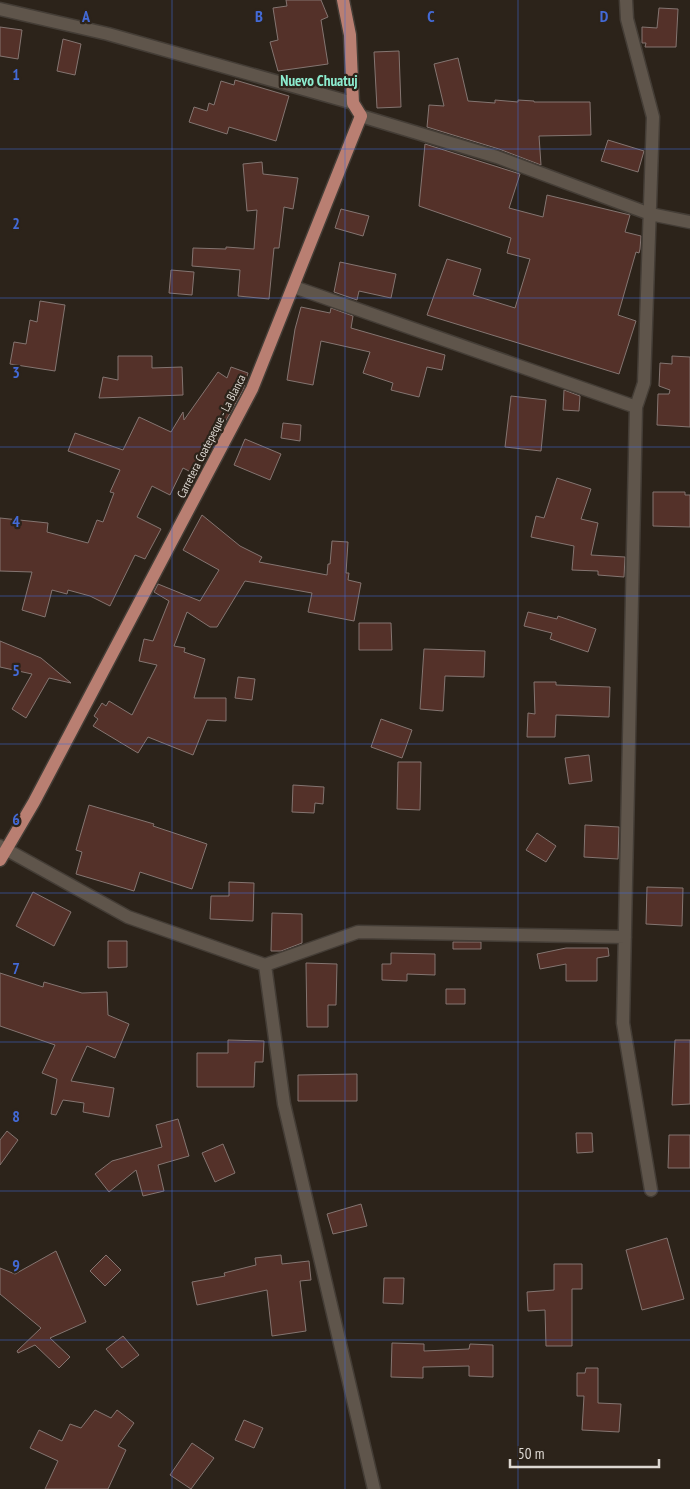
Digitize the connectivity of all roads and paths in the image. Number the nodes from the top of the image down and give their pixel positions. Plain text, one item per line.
1 (343, 0) edge
2 (626, 0) edge
3 (0, 9) edge
4 (353, 103) junction
5 (360, 116) junction
6 (650, 214) junction
7 (690, 222) edge
8 (294, 287) junction
9 (636, 406) junction
10 (2, 852) edge
11 (625, 937) junction
12 (265, 965) junction
13 (651, 1190) dead end
14 (374, 1489) edge

1 - 4 main road
2 - 6 street
3 - 4 street
4 - 5 main road
5 - 6 street
5 - 8 main road, Carretera Coatepeque - La Blanca
6 - 7 street
6 - 9 street
8 - 9 street
8 - 10 main road, Carretera Coatepeque - La Blanca
9 - 11 street
10 - 12 street
11 - 12 street
11 - 13 street
12 - 14 street

